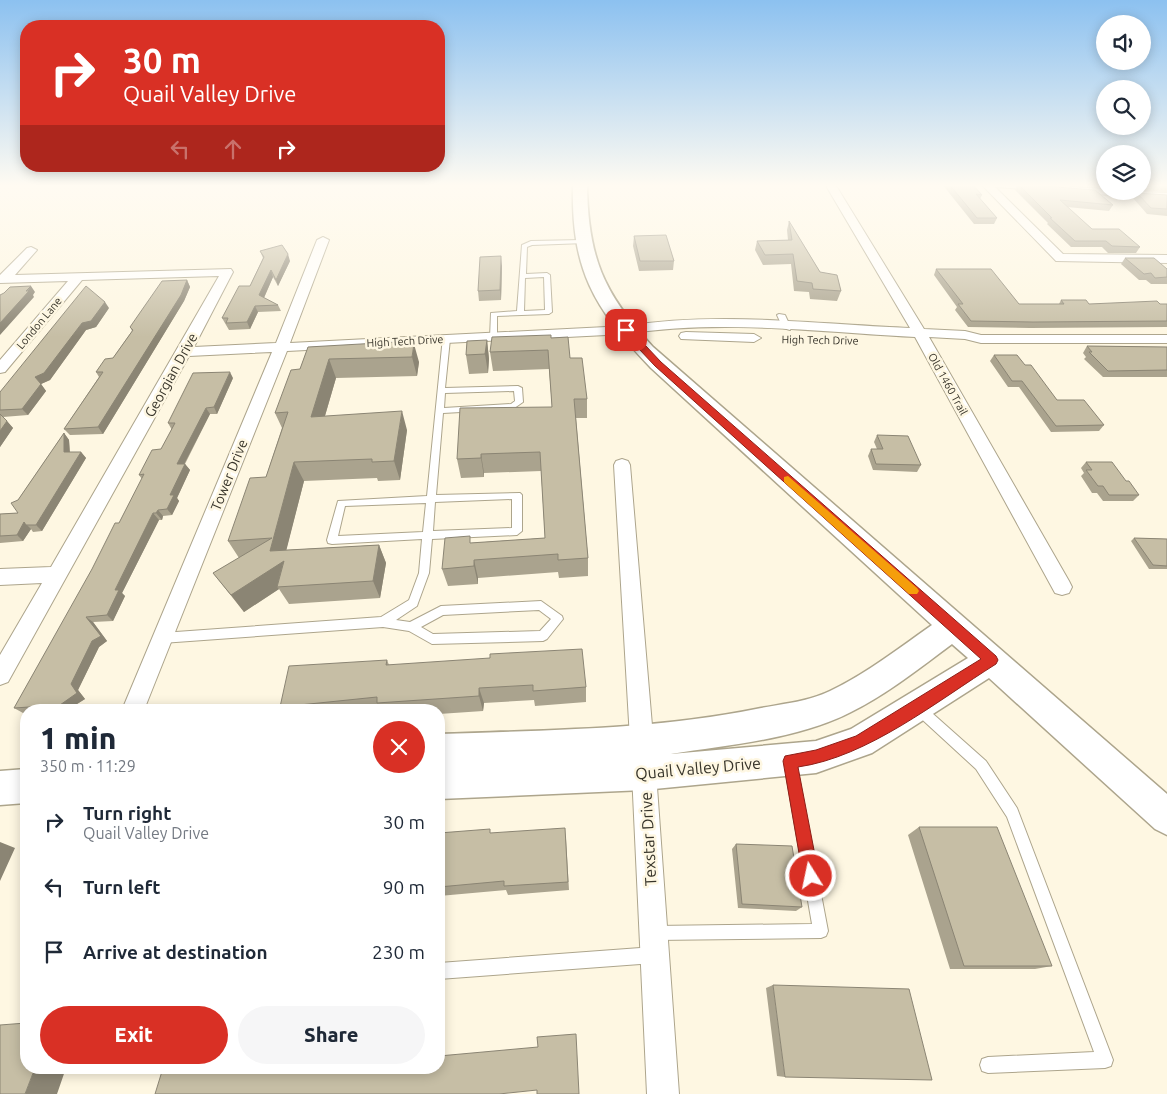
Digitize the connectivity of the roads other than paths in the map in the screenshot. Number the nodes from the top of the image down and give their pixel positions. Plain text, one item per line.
1 (583, 235) edge
2 (860, 235) edge
3 (1037, 235) edge
4 (323, 240) dead end
5 (583, 242) junction
6 (31, 250) dead end
7 (1167, 259) edge
8 (522, 276) junction
9 (78, 278) junction
10 (2, 279) edge
11 (520, 313) junction
12 (781, 314) dead end
13 (787, 328) junction
14 (626, 330) junction
15 (493, 336) junction
16 (922, 338) junction
17 (446, 339) junction
18 (1167, 339) edge
19 (281, 348) junction
20 (184, 352) junction
21 (0, 369) edge
22 (441, 391) junction
23 (439, 411) junction
24 (622, 465) dead end
25 (431, 499) junction
26 (427, 537) junction
27 (57, 575) junction
28 (0, 577) edge
29 (1062, 587) dead end
30 (383, 622) junction
31 (952, 626) junction
32 (411, 627) junction
33 (162, 638) junction
34 (991, 660) junction
35 (0, 675) edge
36 (135, 704) edge
37 (916, 707) junction
38 (641, 742) junction
39 (445, 750) edge
40 (790, 761) junction
41 (644, 773) junction
42 (445, 782) edge
43 (20, 786) edge
44 (0, 788) edge
45 (1167, 817) edge
46 (654, 944) junction
47 (445, 971) edge
48 (988, 1065) dead end
49 (663, 1094) edge

1 - 5 main road
2 - 16 street, Old 1460 Trail
3 - 7 street
4 - 19 street, Tower Drive
5 - 8 lane
5 - 14 main road
6 - 10 street
8 - 11 lane
8 - 11 lane
9 - 10 street, Georgian Drive
9 - 20 street, Georgian Drive
9 - 21 street, London Lane
11 - 15 lane
12 - 13 lane
13 - 14 street, High Tech Drive
13 - 16 street, High Tech Drive
14 - 15 street, High Tech Drive
14 - 16 street, High Tech Drive
14 - 31 main road
15 - 17 street, High Tech Drive
16 - 18 street
16 - 29 street, Old 1460 Trail
17 - 19 street, High Tech Drive
17 - 22 lane
19 - 20 street, High Tech Drive
19 - 33 street, Tower Drive
20 - 27 street, Georgian Drive
22 - 23 lane
22 - 23 lane
23 - 25 lane
24 - 38 street, Texstar Drive
25 - 26 lane
25 - 26 lane
25 - 26 lane
26 - 30 lane
27 - 28 street
27 - 35 street, Georgian Drive
30 - 32 lane
30 - 33 lane
31 - 34 main road
31 - 38 main road
32 - 32 lane
33 - 36 street, Tower Drive
34 - 37 main road, Quail Valley Drive
34 - 45 main road
37 - 40 main road, Quail Valley Drive
37 - 48 lane
38 - 39 main road
38 - 41 street, Texstar Drive
40 - 41 main road, Quail Valley Drive
40 - 46 lane
41 - 42 main road, Quail Valley Drive
41 - 46 street, Texstar Drive
43 - 44 main road
46 - 47 lane
46 - 49 street, Texstar Drive

